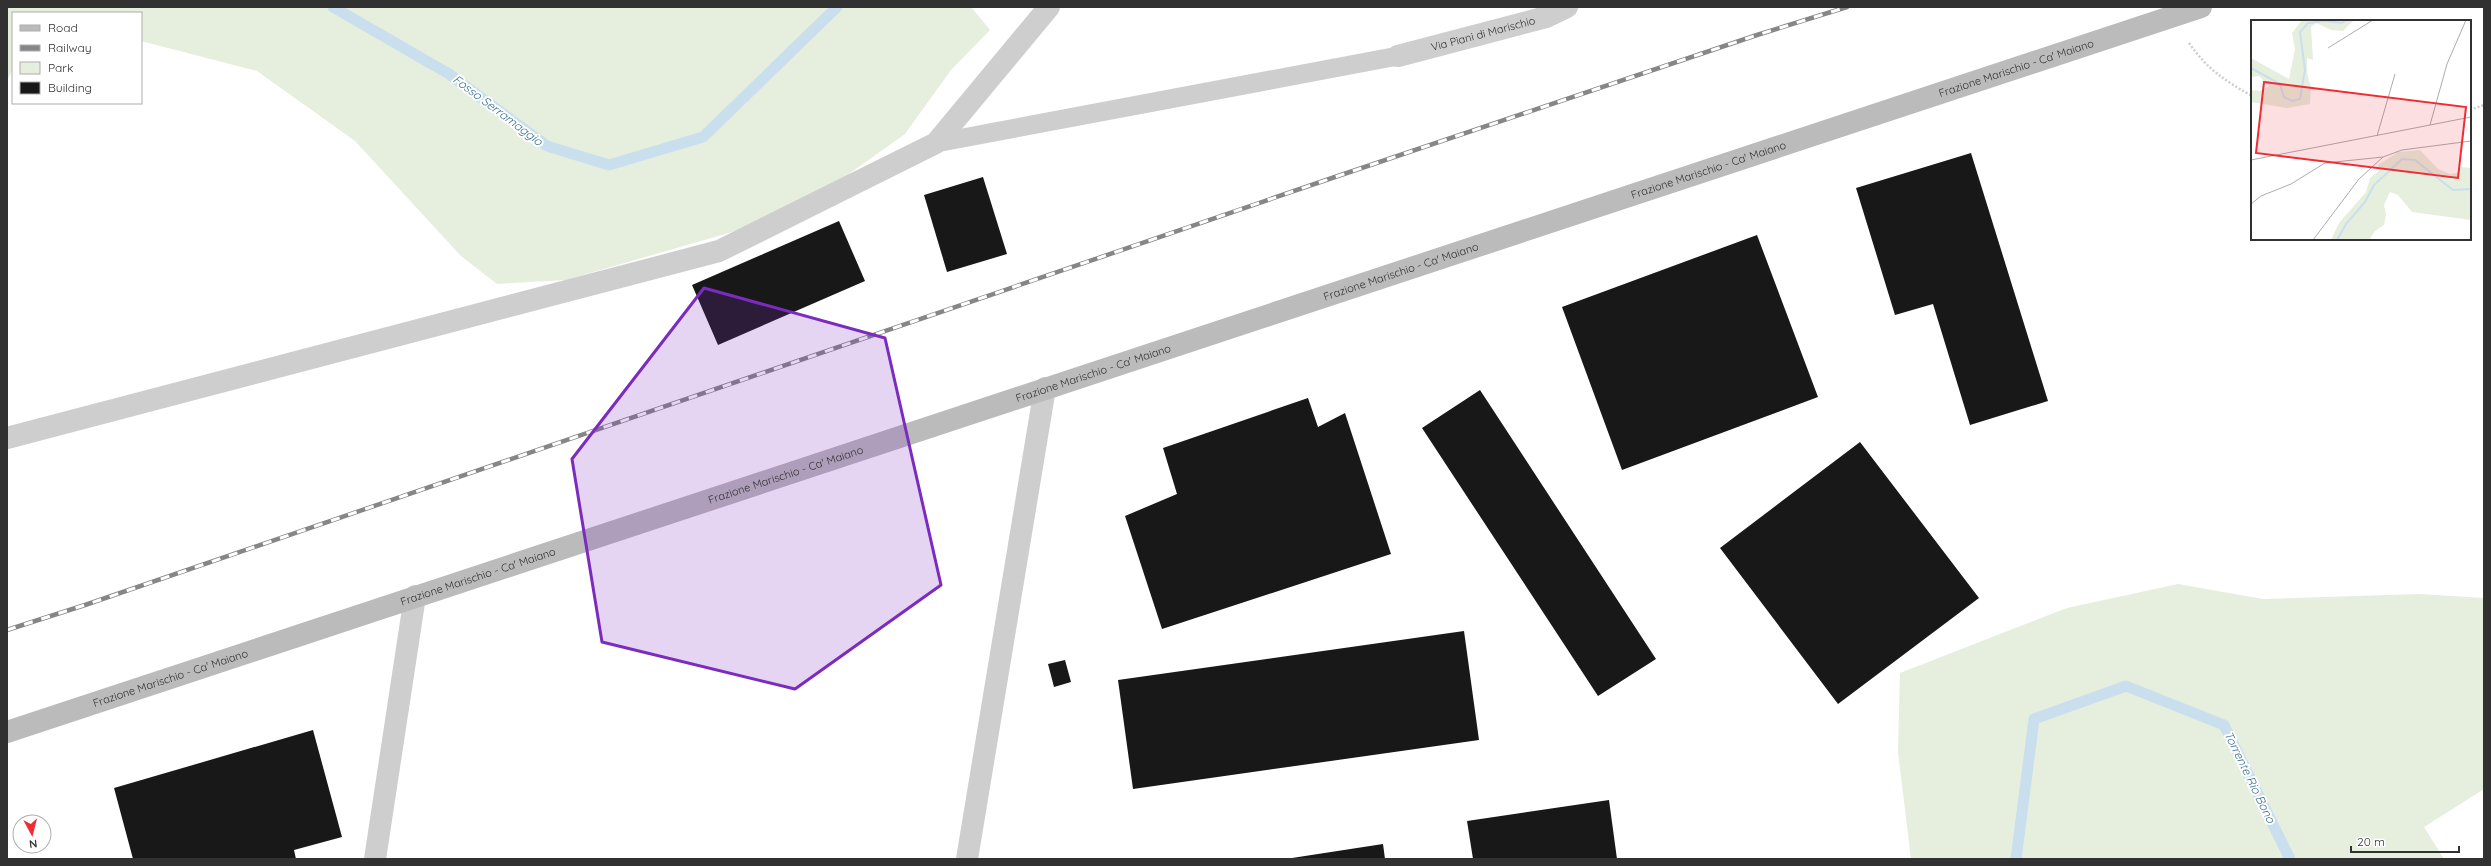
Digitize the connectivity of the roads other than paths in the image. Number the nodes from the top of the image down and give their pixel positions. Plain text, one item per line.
1 (1049, 7) edge
2 (1567, 7) edge
3 (2201, 7) edge
4 (1398, 56) joint
5 (936, 143) junction
6 (1045, 388) junction
7 (7, 438) edge
8 (415, 596) junction
9 (7, 732) edge
10 (375, 859) edge
11 (967, 859) edge

1 - 5 street
2 - 4 street, Via Piani di Marischio
3 - 6 main road, Frazione Marischio - Ca' Maiano
4 - 5 lane
5 - 7 street
6 - 8 main road, Frazione Marischio - Ca' Maiano
6 - 11 street
8 - 9 main road, Frazione Marischio - Ca' Maiano
8 - 10 street

